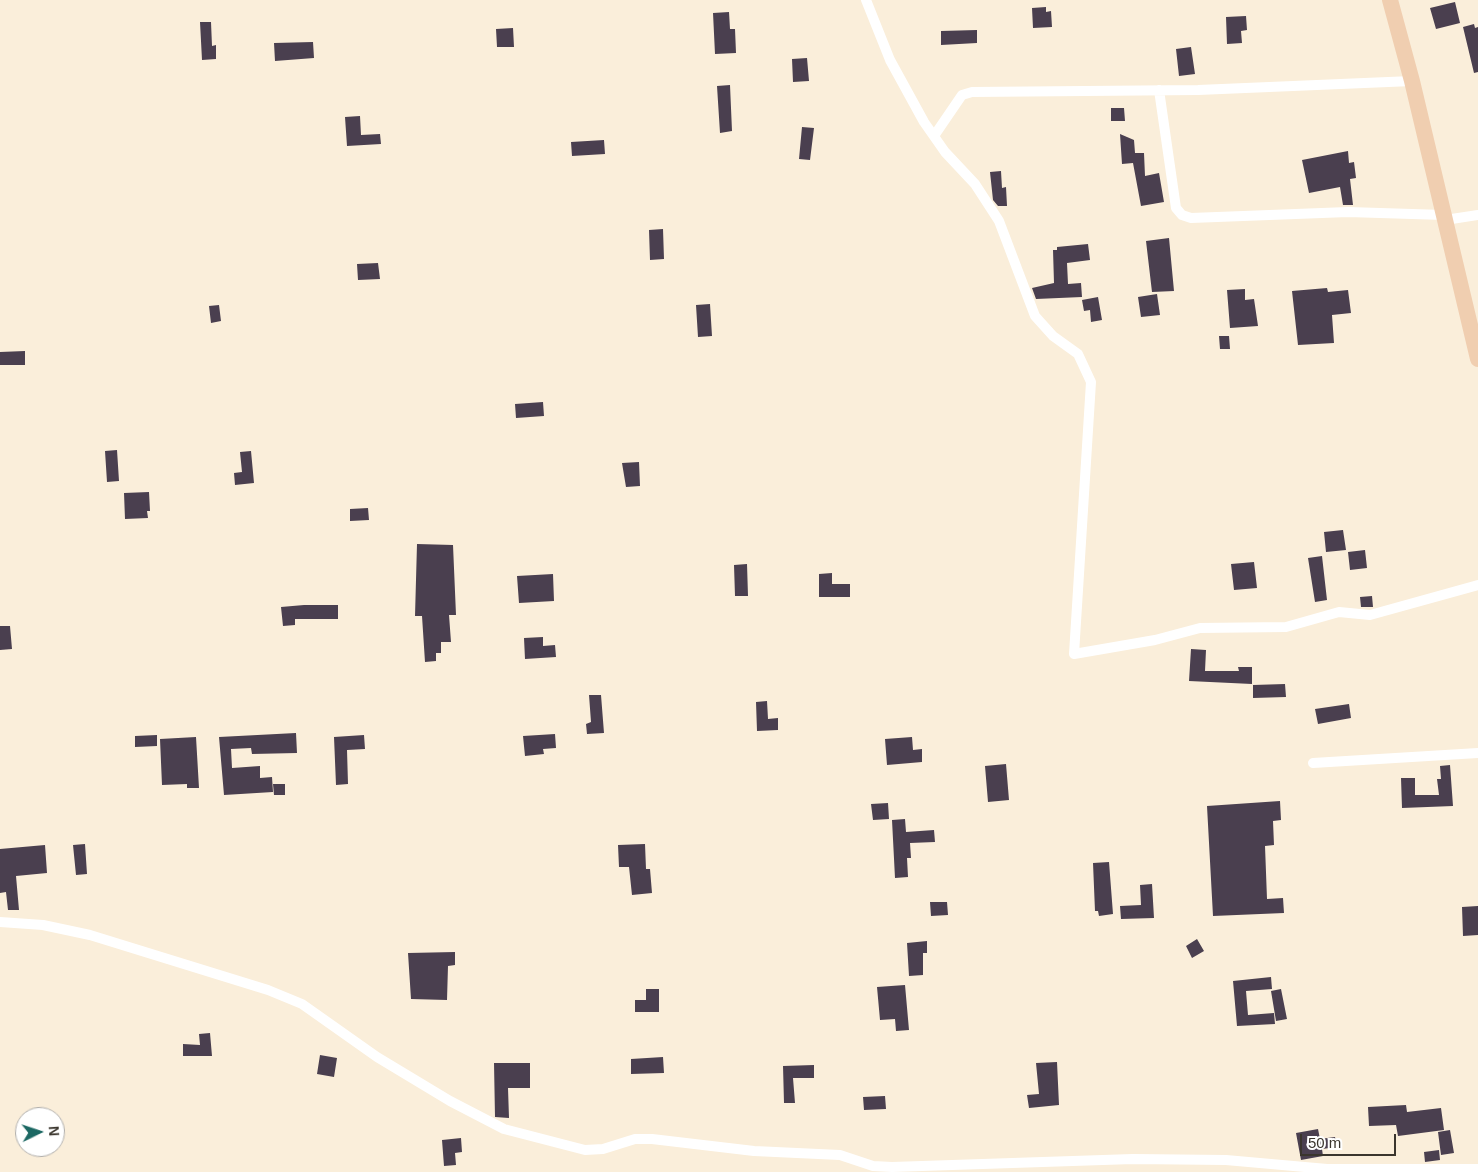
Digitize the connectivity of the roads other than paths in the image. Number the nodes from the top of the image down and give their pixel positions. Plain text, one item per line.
1 (866, 0) edge
2 (1390, 0) edge
3 (1412, 81) junction
4 (1159, 90) junction
5 (934, 136) junction
6 (1478, 215) edge
7 (1444, 218) junction
8 (1478, 359) edge
9 (1478, 585) edge
10 (1478, 753) edge
11 (1313, 763) dead end
12 (0, 922) edge
13 (1021, 1167) edge
14 (1478, 1169) edge
15 (892, 1170) edge

1 - 5 street
2 - 3 main road
3 - 4 street
3 - 7 main road
4 - 5 street
4 - 7 street
5 - 9 street
6 - 7 street
7 - 8 main road
10 - 11 street
12 - 15 street
13 - 14 street
13 - 15 street

